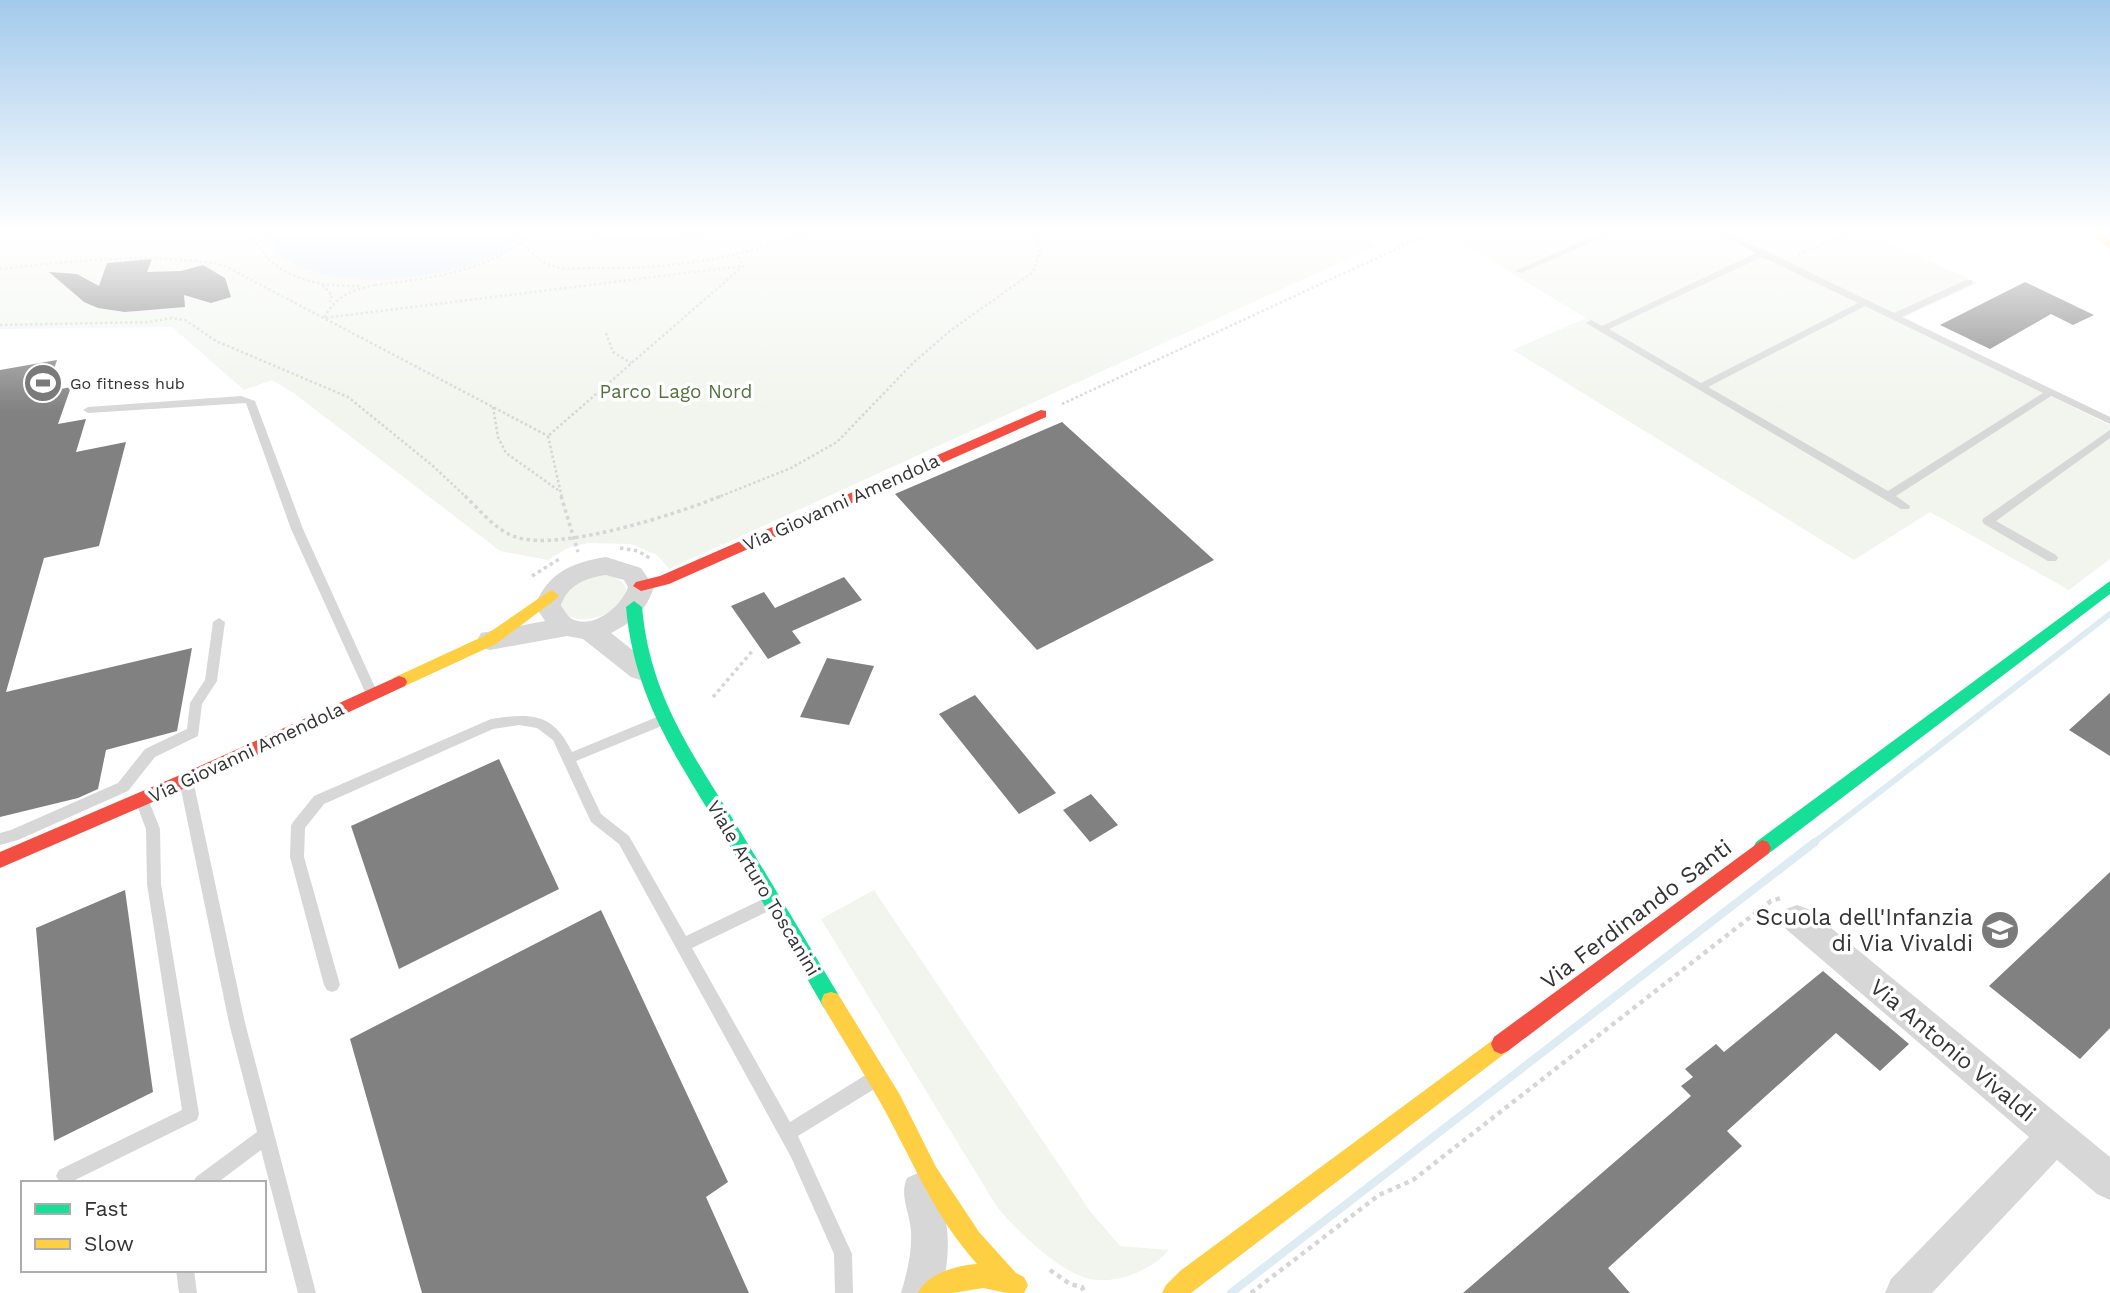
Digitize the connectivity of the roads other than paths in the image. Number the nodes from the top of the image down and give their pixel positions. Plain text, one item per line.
1 (1682, 291) edge
2 (1840, 291) edge
3 (1949, 291) edge
4 (1864, 303) junction
5 (1894, 317) junction
6 (1591, 323) dead end
7 (1602, 329) junction
8 (1701, 387) junction
9 (2051, 392) junction
10 (88, 410) dead end
11 (1041, 414) road end
12 (2110, 421) edge
13 (2110, 433) edge
14 (1888, 496) junction
15 (1905, 506) dead end
16 (2052, 558) dead end
17 (2110, 586) edge
18 (551, 595) junction
19 (637, 597) junction
20 (219, 622) dead end
21 (577, 628) junction
22 (489, 640) junction
23 (640, 670) junction
24 (372, 694) junction
25 (664, 719) junction
26 (568, 759) junction
27 (186, 780) junction
28 (141, 799) junction
29 (0, 839) edge
30 (0, 860) edge
31 (772, 902) junction
32 (1795, 908) road end
33 (683, 945) junction
34 (332, 985) dead end
35 (884, 1090) junction
36 (787, 1133) junction
37 (266, 1136) junction
38 (2055, 1136) junction
39 (65, 1176) dead end
40 (205, 1181) edge
41 (2110, 1181) edge
42 (185, 1272) edge
43 (1188, 1279) junction
44 (1007, 1280) junction
45 (188, 1293) edge
46 (307, 1293) edge
47 (844, 1293) edge
48 (921, 1293) edge
49 (930, 1293) edge
50 (1026, 1293) edge
51 (1155, 1293) edge
52 (1174, 1293) edge
53 (1906, 1293) edge

1 - 7 lane
2 - 4 lane
3 - 5 lane
4 - 5 lane
4 - 8 lane
5 - 9 lane
6 - 7 lane
7 - 8 lane
8 - 14 lane
9 - 12 lane
9 - 14 lane
10 - 24 lane
11 - 19 street, Via Giovanni Amendola
13 - 16 lane
14 - 15 lane
17 - 43 street, Via Ferdinando Santi
18 - 19 street
18 - 21 street
18 - 22 street, Via Giovanni Amendola
19 - 21 street
19 - 23 street, Viale Arturo Toscanini
20 - 29 lane
21 - 22 street, Via Giovanni Amendola
21 - 23 street, Viale Arturo Toscanini
22 - 24 street, Via Giovanni Amendola
23 - 25 street, Viale Arturo Toscanini
24 - 27 street, Via Giovanni Amendola
25 - 26 lane
25 - 31 street, Viale Arturo Toscanini
26 - 33 lane
26 - 34 lane
27 - 28 street, Via Giovanni Amendola
27 - 37 lane
28 - 30 street, Via Giovanni Amendola
28 - 39 lane
31 - 33 lane
31 - 35 street, Viale Arturo Toscanini
32 - 38 street, Via Antonio Vivaldi
33 - 36 lane
35 - 36 lane
35 - 44 street, Viale Arturo Toscanini
35 - 48 street, Viale Arturo Toscanini
36 - 47 lane
37 - 40 lane
37 - 46 lane
38 - 41 street, Via Antonio Vivaldi
38 - 53 street
42 - 45 lane
43 - 51 street, Via Ferdinando Santi
43 - 52 street, Via Ferdinando Santi
44 - 49 street
44 - 50 street

